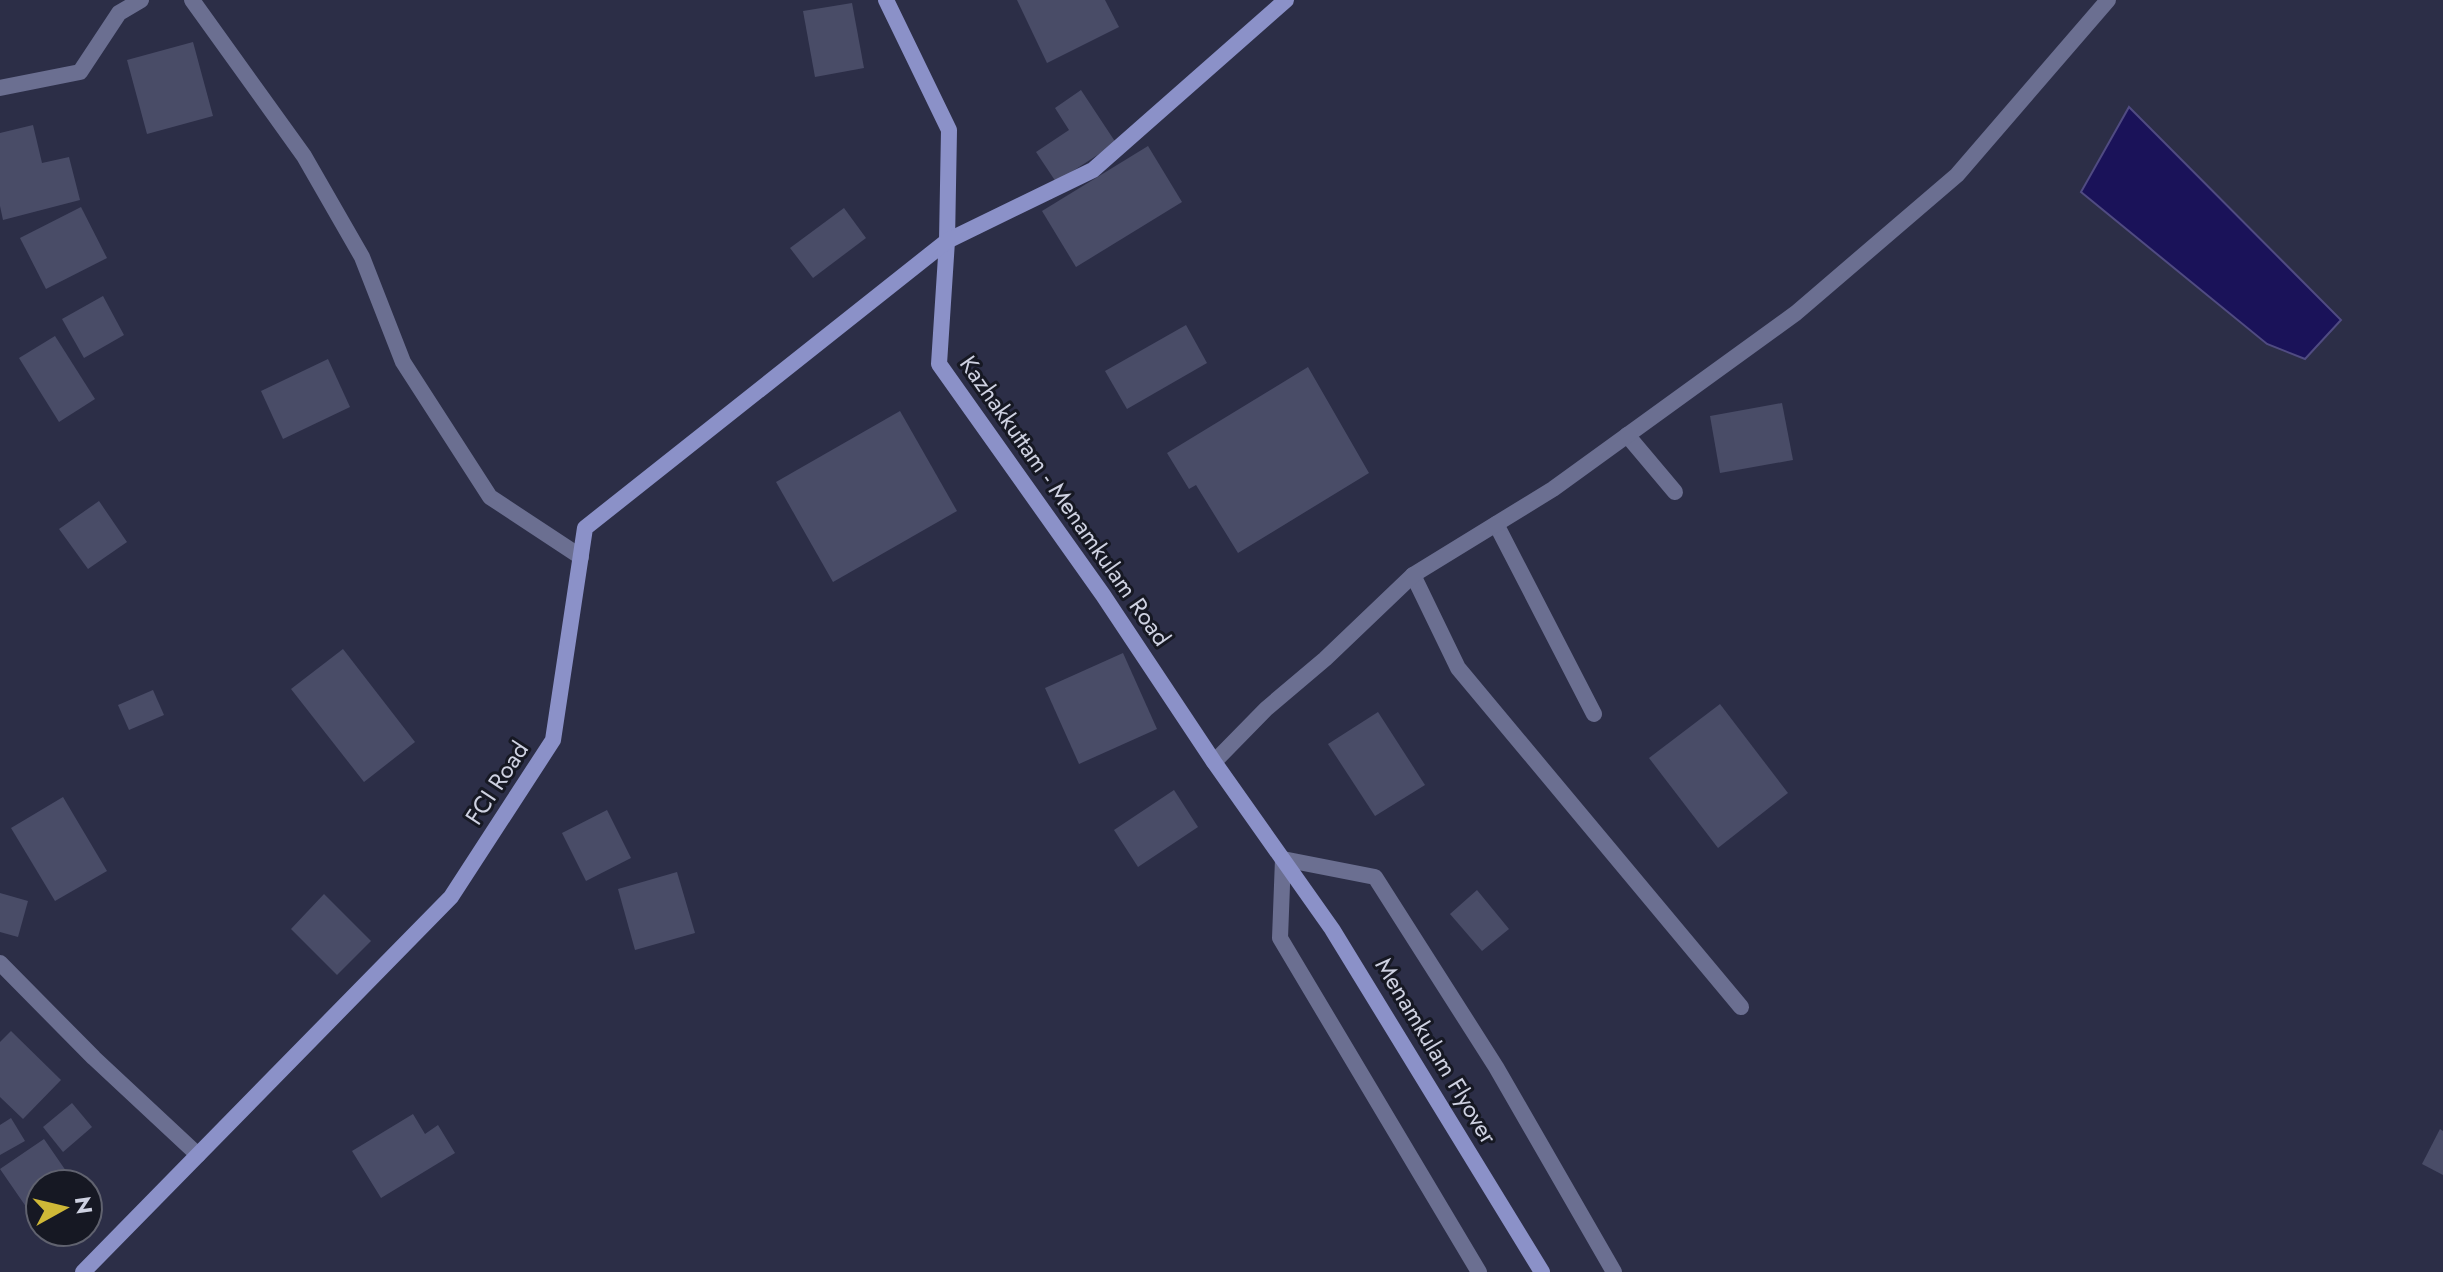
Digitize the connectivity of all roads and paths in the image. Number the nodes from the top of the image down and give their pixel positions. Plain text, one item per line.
1 (141, 0) edge
2 (192, 0) edge
3 (886, 0) edge
4 (1286, 0) edge
5 (2108, 0) edge
6 (0, 88) edge
7 (947, 241) junction
8 (1627, 435) junction
9 (1675, 492) dead end
10 (1496, 524) junction
11 (581, 557) junction
12 (1413, 575) junction
13 (1594, 714) dead end
14 (1214, 762) junction
15 (1283, 859) junction
16 (0, 963) edge
17 (1741, 1007) dead end
18 (198, 1155) junction
19 (83, 1272) edge
20 (1479, 1272) edge
21 (1542, 1272) edge
22 (1614, 1272) edge

1 - 6 street
2 - 11 street
3 - 7 street, Kazhakkuttam - Menamkulam Road
4 - 7 street, FCI Road
5 - 8 street
7 - 11 street, FCI Road
7 - 14 street, Kazhakkuttam - Menamkulam Road
8 - 9 street
8 - 10 street
10 - 12 street
10 - 13 street
11 - 18 street, FCI Road
12 - 14 street
12 - 17 street
14 - 15 street, Kazhakkuttam - Menamkulam Road
15 - 20 street
15 - 21 street, Menamkulam Flyover
15 - 22 street
16 - 18 street
18 - 19 street, FCI Road

